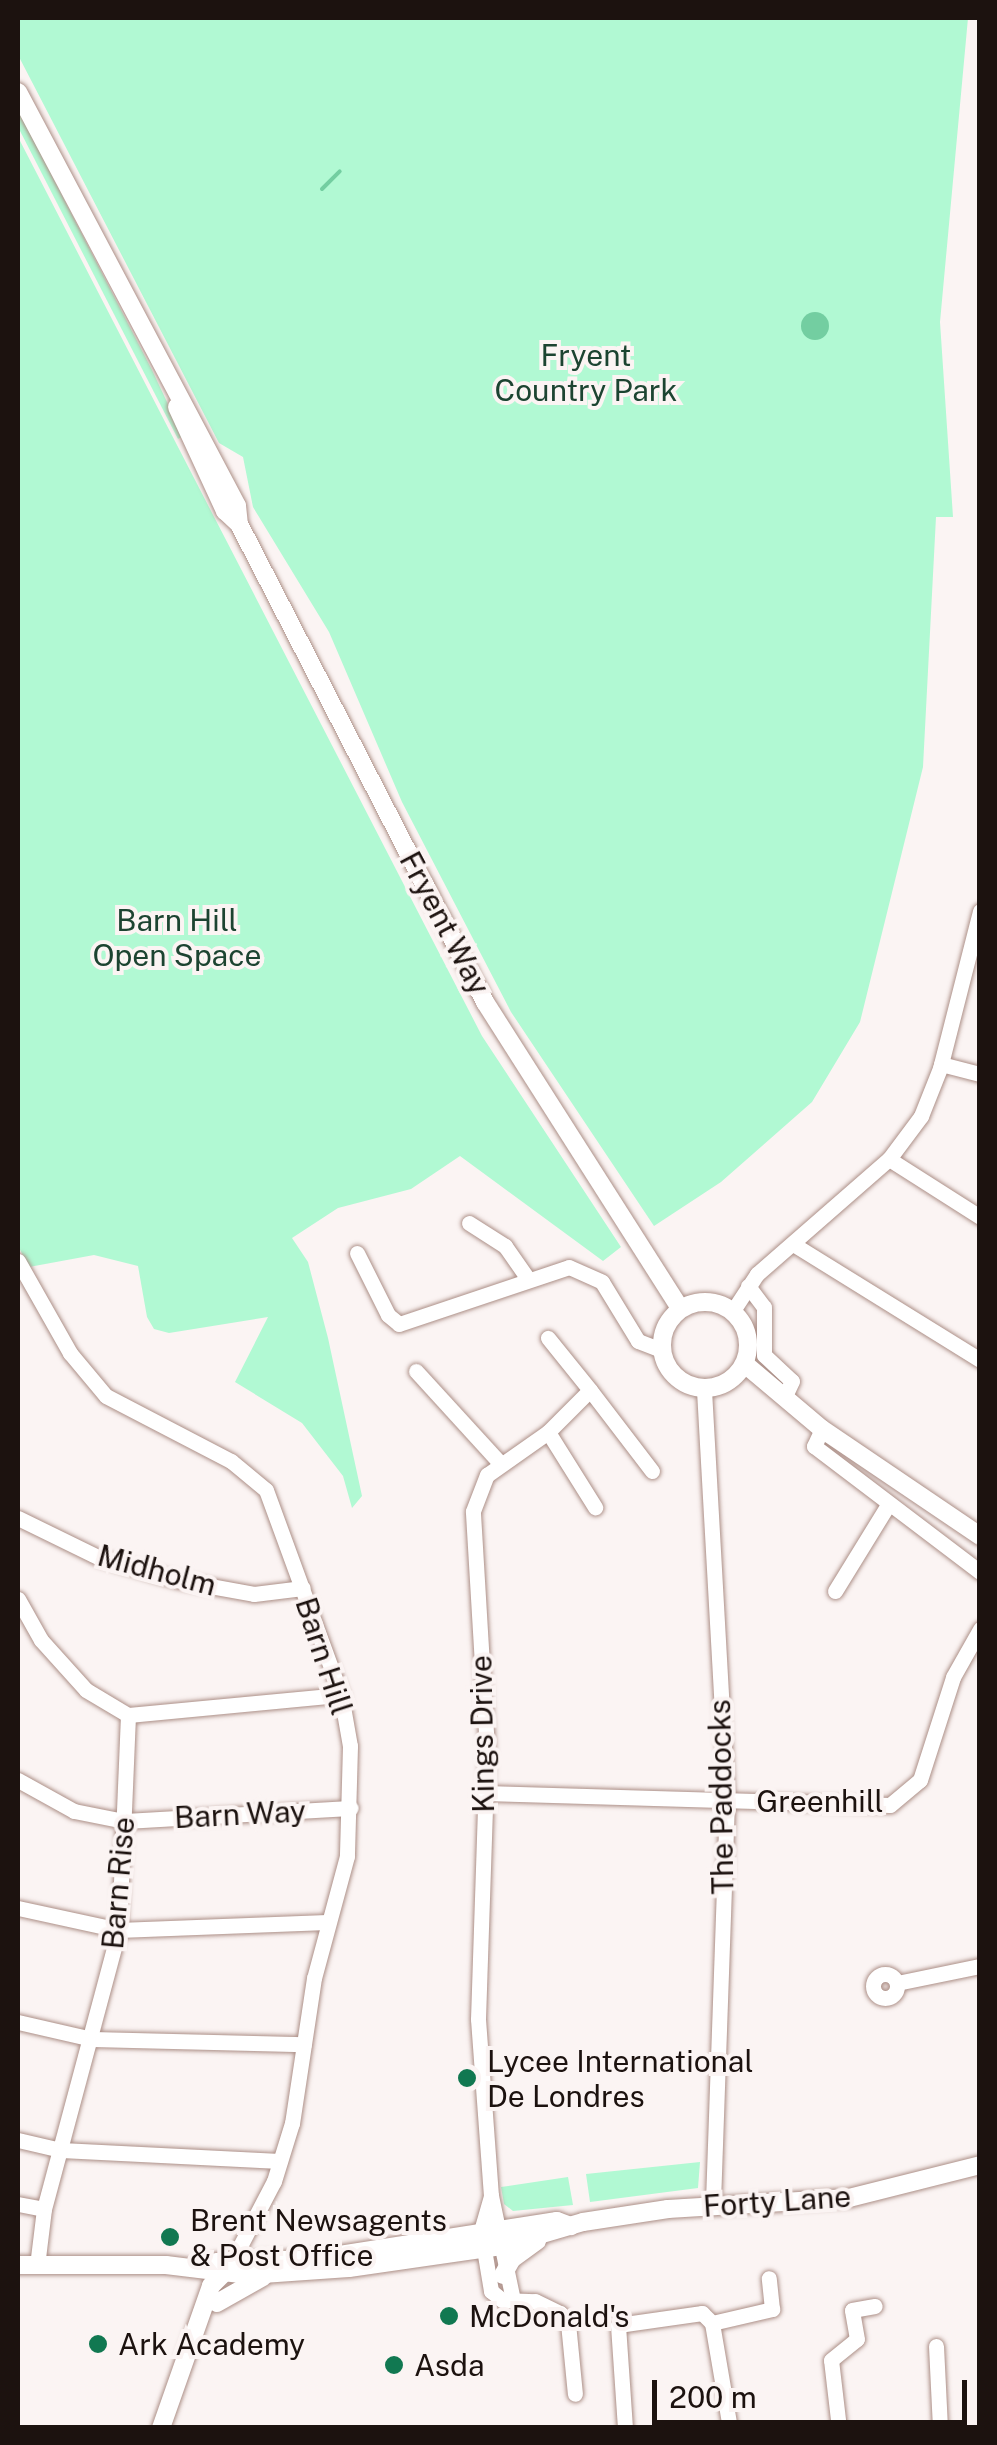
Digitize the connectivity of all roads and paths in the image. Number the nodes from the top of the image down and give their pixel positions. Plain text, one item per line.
1 (18, 92) edge
2 (980, 911) edge
3 (976, 938) edge
4 (941, 1064) junction
5 (980, 1074) edge
6 (889, 1159) junction
7 (980, 1217) edge
8 (469, 1223) dead end
9 (794, 1244) junction
10 (357, 1253) dead end
11 (18, 1261) edge
12 (528, 1279) junction
13 (748, 1286) junction
14 (679, 1306) junction
15 (734, 1309) junction
16 (548, 1338) dead end
17 (661, 1350) junction
18 (980, 1360) edge
19 (746, 1365) junction
20 (416, 1371) dead end
21 (590, 1390) junction
22 (704, 1390) junction
23 (785, 1396) junction
24 (822, 1429) junction
25 (548, 1432) junction
26 (500, 1463) junction
27 (652, 1472) dead end
28 (888, 1505) junction
29 (595, 1506) dead end
30 (18, 1518) edge
31 (980, 1536) edge
32 (980, 1572) edge
33 (303, 1588) junction
34 (836, 1591) dead end
35 (18, 1599) edge
36 (980, 1630) edge
37 (341, 1695) junction
38 (128, 1715) junction
39 (18, 1780) edge
40 (485, 1793) junction
41 (728, 1800) junction
42 (352, 1808) junction
43 (124, 1821) junction
44 (18, 1908) edge
45 (326, 1922) junction
46 (119, 1930) junction
47 (980, 1966) edge
48 (897, 1983) dead end
49 (18, 2022) edge
50 (92, 2038) junction
51 (304, 2044) junction
52 (18, 2140) edge
53 (61, 2150) junction
54 (280, 2161) junction
55 (980, 2165) edge
56 (491, 2196) junction
57 (18, 2204) edge
58 (713, 2204) junction
59 (44, 2209) junction
60 (572, 2226) junction
61 (501, 2237) junction
62 (541, 2238) junction
63 (481, 2240) junction
64 (18, 2266) edge
65 (38, 2266) junction
66 (172, 2268) junction
67 (228, 2268) junction
68 (273, 2273) junction
69 (503, 2275) junction
70 (769, 2278) dead end
71 (513, 2300) junction
72 (876, 2306) dead end
73 (207, 2313) junction
74 (712, 2323) junction
75 (936, 2346) dead end
76 (575, 2394) dead end
77 (160, 2428) edge
78 (625, 2428) edge
79 (730, 2428) edge
80 (838, 2428) edge
81 (940, 2428) edge

1 - 14 main road, Fryent Way
2 - 3 street
3 - 4 street
4 - 5 street
4 - 6 street
6 - 7 street
6 - 9 street
8 - 12 street
9 - 13 street
9 - 18 street
10 - 12 street
11 - 33 street, Barn Hill
12 - 17 street
13 - 15 street
13 - 23 street
14 - 15 main road
14 - 17 main road
15 - 19 main road
16 - 21 street
17 - 22 main road
19 - 22 main road
19 - 23 main road
20 - 26 street
21 - 25 street, Kings Drive
21 - 27 street
22 - 41 street, The Paddocks
23 - 24 main road
24 - 28 street
24 - 31 main road
25 - 26 street, Kings Drive
25 - 29 street
26 - 40 street, Kings Drive
28 - 32 street
28 - 34 street
30 - 33 street, Midholm
33 - 37 street, Barn Hill
35 - 38 street
36 - 41 street, Greenhill
37 - 38 street
37 - 42 street, Barn Hill
38 - 43 street, Barn Rise
39 - 43 street, Barn Way
40 - 41 street, Greenhill
40 - 56 street, Kings Drive
41 - 58 street, The Paddocks
42 - 43 street, Barn Way
42 - 45 street, Barn Hill
43 - 46 street, Barn Rise
44 - 46 street
45 - 46 street
45 - 51 street, Barn Hill
46 - 50 street, Barn Rise
47 - 48 street
49 - 50 street
50 - 51 street
50 - 53 street, Barn Rise
51 - 54 street, Barn Hill
52 - 53 street
53 - 54 street
53 - 59 street, Barn Rise
54 - 67 street, Barn Hill
55 - 58 main road, Forty Lane
56 - 61 street
56 - 63 street
57 - 59 street
58 - 60 main road, Forty Lane
59 - 65 street, Barn Rise
60 - 61 main road
60 - 62 main road
61 - 62 main road
61 - 63 main road
61 - 69 street
62 - 69 main road
63 - 67 main road
63 - 68 main road
63 - 71 street
64 - 65 main road
65 - 66 main road
66 - 67 main road
66 - 73 main road
67 - 68 main road
67 - 73 main road
68 - 73 main road
69 - 71 street
70 - 74 street
71 - 76 street
72 - 80 street
73 - 77 main road
74 - 78 street
74 - 79 street
75 - 81 street

